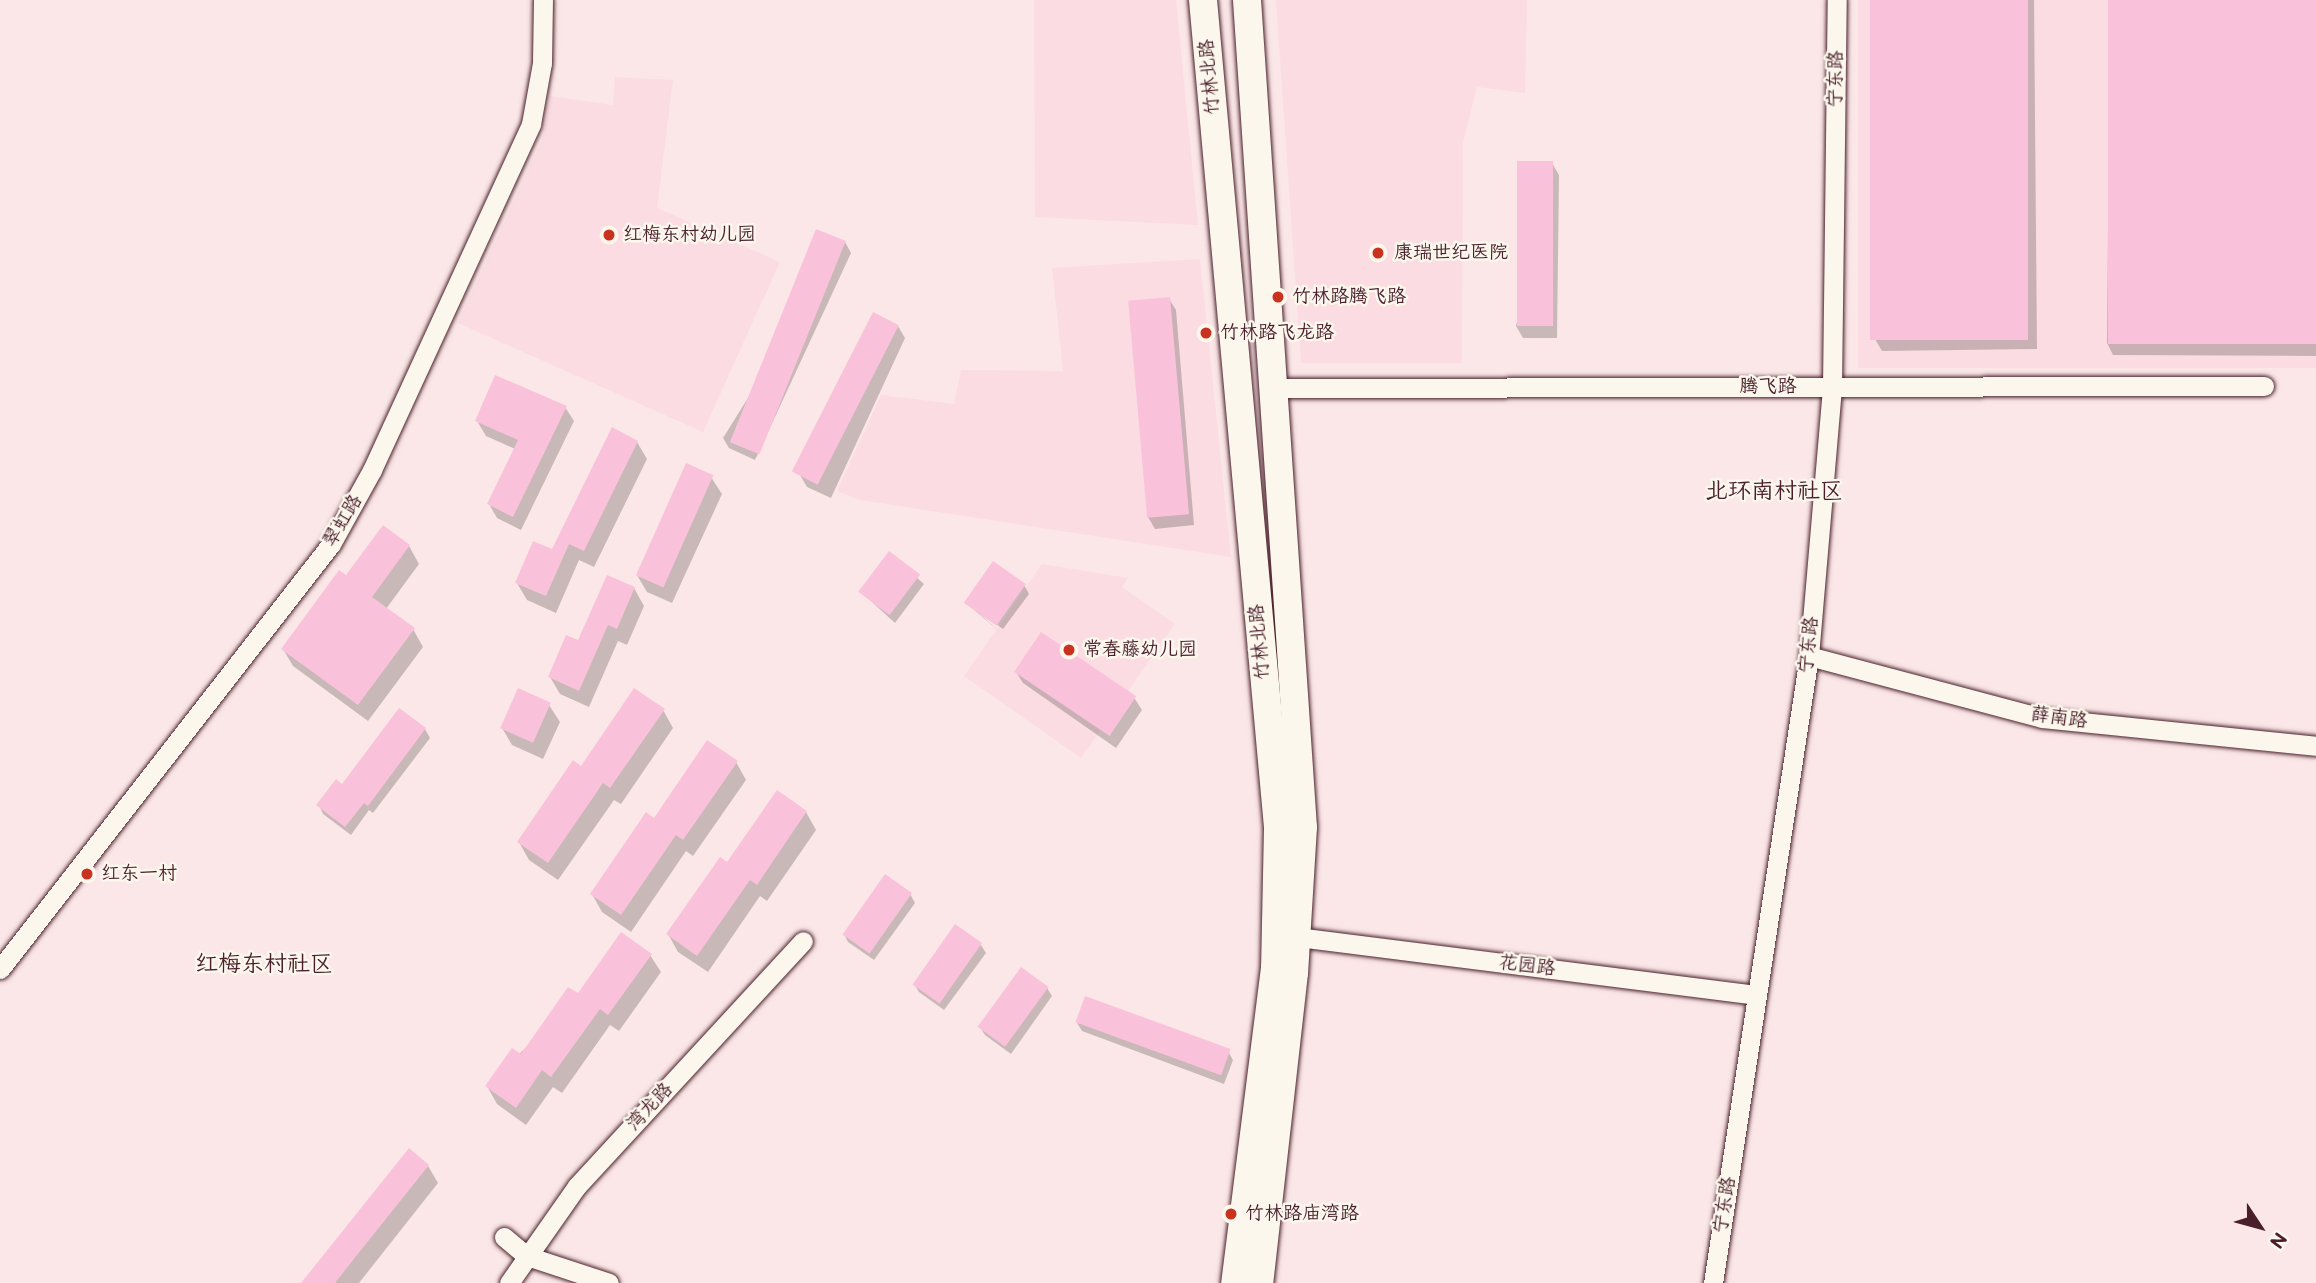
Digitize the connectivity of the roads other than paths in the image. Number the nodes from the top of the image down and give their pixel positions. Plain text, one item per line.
1 (543, 0) edge
2 (1203, 0) edge
3 (1247, 0) edge
4 (1837, 0) edge
5 (2264, 386) dead end
6 (1832, 387) junction
7 (1272, 388) junction
8 (1809, 656) junction
9 (2316, 746) edge
10 (1298, 937) junction
11 (803, 940) dead end
12 (0, 969) edge
13 (1756, 995) junction
14 (504, 1237) dead end
15 (527, 1256) junction
16 (509, 1283) edge
17 (609, 1283) edge
18 (1235, 1283) edge
19 (1259, 1283) edge
20 (1713, 1283) edge

1 - 12 street, 翠虹路
2 - 18 main road, 竹林北路
3 - 7 main road, 竹林北路
4 - 6 street, 宁东路
5 - 6 street, 腾飞路
6 - 7 street, 腾飞路
6 - 8 street, 宁东路
7 - 10 main road, 竹林北路
8 - 9 street, 薛南路
8 - 13 street, 宁东路
10 - 13 street, 花园路
10 - 19 main road, 竹林北路
11 - 15 street, 湾龙路
13 - 20 street, 宁东路
14 - 15 street
15 - 16 street, 湾龙路
15 - 17 street

